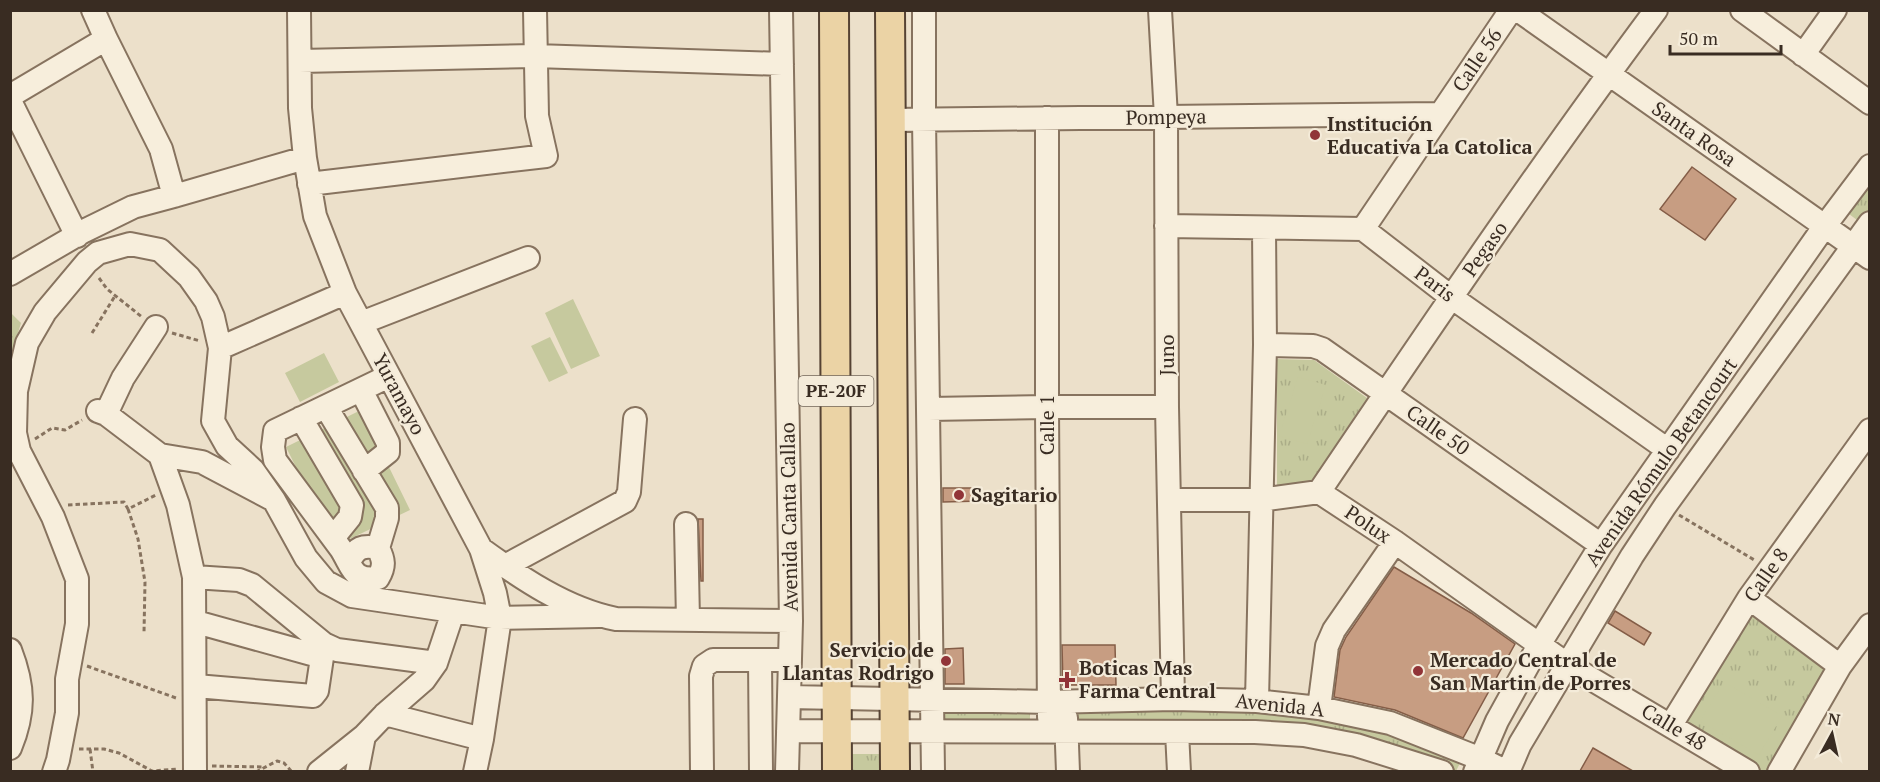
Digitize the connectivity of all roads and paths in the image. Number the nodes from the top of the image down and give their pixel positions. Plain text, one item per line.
1 (93, 10) edge
2 (299, 10) edge
3 (535, 10) edge
4 (781, 10) edge
5 (834, 10) edge
6 (890, 10) edge
7 (924, 10) edge
8 (1160, 10) edge
9 (1512, 10) edge
10 (1518, 10) edge
11 (1656, 10) edge
12 (1742, 10) edge
13 (1835, 10) edge
14 (106, 39) junction
15 (1803, 55) junction
16 (535, 56) junction
17 (300, 61) junction
18 (782, 64) junction
19 (1609, 74) junction
20 (10, 96) edge
21 (1869, 103) edge
22 (1440, 114) junction
23 (14, 116) edge
24 (1166, 117) junction
25 (1047, 118) junction
26 (924, 119) junction
27 (891, 120) junction
28 (305, 158) junction
29 (1869, 166) edge
30 (309, 184) junction
31 (174, 196) junction
32 (1869, 224) edge
33 (1166, 226) junction
34 (1824, 228) junction
35 (1264, 229) junction
36 (1363, 230) junction
37 (77, 236) junction
38 (1861, 253) edge
39 (528, 258) dead end
40 (10, 274) edge
41 (345, 293) junction
42 (115, 296) dead end
43 (1451, 297) junction
44 (361, 323) junction
45 (156, 327) dead end
46 (92, 333) dead end
47 (1265, 345) junction
48 (220, 348) junction
49 (389, 376) junction
50 (361, 390) junction
51 (1386, 393) junction
52 (326, 407) junction
53 (1047, 407) junction
54 (1167, 407) junction
55 (929, 409) junction
56 (102, 413) junction
57 (301, 418) junction
58 (634, 419) dead end
59 (52, 428) dead end
60 (1869, 429) edge
61 (1668, 450) junction
62 (160, 455) junction
63 (364, 471) junction
64 (172, 487) junction
65 (1319, 492) junction
66 (274, 500) junction
67 (1169, 500) junction
68 (1260, 500) junction
69 (1665, 506) junction
70 (48, 507) junction
71 (128, 509) junction
72 (686, 524) dead end
73 (333, 538) junction
74 (1395, 542) junction
75 (1601, 545) junction
76 (481, 549) junction
77 (505, 566) junction
78 (1769, 569) junction
79 (194, 577) junction
80 (1749, 598) junction
81 (453, 612) junction
82 (599, 616) junction
83 (500, 618) junction
84 (688, 620) junction
85 (791, 621) junction
86 (196, 622) junction
87 (1869, 625) edge
88 (144, 633) dead end
89 (1539, 645) junction
90 (10, 650) edge
91 (323, 650) junction
92 (71, 660) junction
93 (760, 660) junction
94 (790, 660) junction
95 (436, 663) junction
96 (1568, 665) junction
97 (1840, 666) junction
98 (196, 694) junction
99 (789, 697) junction
100 (837, 698) junction
101 (894, 699) junction
102 (1173, 699) junction
103 (932, 700) junction
104 (1257, 701) junction
105 (1057, 702) junction
106 (1319, 708) junction
107 (385, 714) junction
108 (1671, 725) junction
109 (837, 731) junction
110 (933, 731) junction
111 (894, 732) junction
112 (1058, 732) junction
113 (1177, 732) junction
114 (788, 735) junction
115 (364, 736) junction
116 (761, 738) junction
117 (482, 739) junction
118 (10, 748) edge
119 (90, 749) junction
120 (57, 761) edge
121 (1478, 765) edge
122 (264, 767) junction
123 (195, 769) edge
124 (93, 771) edge
125 (256, 771) edge
126 (292, 771) edge
127 (319, 771) edge
128 (357, 771) edge
129 (475, 771) edge
130 (702, 771) edge
131 (761, 771) edge
132 (788, 771) edge
133 (837, 771) edge
134 (895, 771) edge
135 (933, 771) edge
136 (1068, 771) edge
137 (1179, 771) edge
138 (1442, 771) edge
139 (1508, 771) edge
140 (1748, 771) edge
141 (1779, 771) edge

1 - 14 street
2 - 17 street, Yuramayo
3 - 16 street
4 - 18 street, Avenida Canta Callao
5 - 100 main road, PE-20F
6 - 27 main road, PE-20F
7 - 26 street
8 - 24 street, Juno
9 - 22 street, Calle 56
10 - 19 street, Santa Rosa
11 - 19 street, Pegaso
12 - 15 street
13 - 15 street
14 - 20 street
14 - 31 street
15 - 21 street
16 - 17 street
16 - 18 street
16 - 30 street
17 - 28 street, Yuramayo
18 - 85 street, Avenida Canta Callao
19 - 34 street, Santa Rosa
19 - 43 street, Pegaso
22 - 24 street, Pompeya
22 - 36 street, Calle 56
23 - 37 street
24 - 25 street, Pompeya
24 - 33 street, Juno
25 - 26 street, Pompeya
25 - 53 street, Calle 1
26 - 27 street, Pompeya
26 - 55 street
27 - 101 main road, PE-20F
28 - 30 street, Yuramayo
28 - 31 street
29 - 34 street, Avenida Rómulo Betancourt
30 - 41 street, Yuramayo
31 - 37 street
32 - 38 street, Avenida Rómulo Betancourt
33 - 35 street
33 - 54 street, Juno
34 - 38 street, Santa Rosa
34 - 61 street, Avenida Rómulo Betancourt
35 - 36 street
35 - 47 street
36 - 43 street, Paris
37 - 40 street
38 - 69 street, Avenida Rómulo Betancourt
39 - 44 street
41 - 44 street, Yuramayo
41 - 48 street
42 - 46 path
43 - 51 street, Pegaso
43 - 61 street, Paris
44 - 49 street, Yuramayo
45 - 56 street
47 - 51 street, Calle 50
47 - 68 street
48 - 66 street
48 - 70 street
49 - 50 street
49 - 76 street, Yuramayo
50 - 52 street
50 - 63 street
51 - 65 street, Pegaso
51 - 75 street, Calle 50
52 - 57 street
52 - 63 street
53 - 54 street
53 - 55 street
53 - 105 street, Calle 1
54 - 67 street, Juno
55 - 103 street
56 - 59 path
56 - 62 street
57 - 73 street
57 - 73 street
58 - 77 street
60 - 78 street, Calle 8
61 - 75 street, Avenida Rómulo Betancourt
62 - 64 street
62 - 66 street
63 - 73 street
64 - 71 path
64 - 79 street
65 - 68 street
65 - 74 street, Polux
66 - 81 street
67 - 68 street
67 - 102 street, Juno
68 - 104 street
69 - 78 path
69 - 96 street, Avenida Rómulo Betancourt
70 - 71 path
70 - 92 street
71 - 88 path
72 - 84 street
74 - 89 street, Polux
74 - 106 street
75 - 89 street, Avenida Rómulo Betancourt
76 - 77 street
76 - 83 street, Yuramayo
77 - 82 street
78 - 80 street, Calle 8
79 - 86 street
79 - 91 street
80 - 97 street
80 - 108 street, Calle 8
81 - 83 street
81 - 95 street
82 - 83 street
82 - 84 street
83 - 117 street, Yuramayo
84 - 85 street
85 - 94 street, Avenida Canta Callao
86 - 91 street
86 - 98 street
87 - 97 street
89 - 96 street, Calle 48
89 - 121 street, Avenida Rómulo Betancourt
90 - 118 street
91 - 95 street
91 - 98 street
92 - 98 path
92 - 120 street
93 - 94 street
93 - 116 street
93 - 130 street
94 - 99 street, Avenida Canta Callao
95 - 107 street
96 - 108 street, Calle 48
96 - 139 street, Avenida Rómulo Betancourt
97 - 141 street
98 - 123 street
99 - 100 street, Avenida A
99 - 114 street, Avenida Canta Callao
100 - 101 street, Avenida A
100 - 109 main road, PE-20F
101 - 103 street, Avenida A
101 - 111 main road, PE-20F
102 - 104 street, Avenida A
102 - 105 street, Avenida A
103 - 105 street, Avenida A
103 - 110 street
104 - 106 street, Avenida A
105 - 112 street, Calle 1
106 - 121 street, Avenida A
107 - 115 street
107 - 117 street
108 - 140 street, Calle 48
109 - 111 street, Avenida A
109 - 114 street, Avenida A
109 - 133 main road, PE-20F
110 - 111 street, Avenida A
110 - 112 street, Avenida A
110 - 135 street
111 - 134 main road, PE-20F
112 - 113 street, Avenida A
112 - 136 street, Calle 1
113 - 137 street
113 - 138 street, Avenida A
114 - 116 street, Avenida A
114 - 132 street, Avenida Canta Callao
115 - 127 street
115 - 128 street
116 - 131 street
117 - 129 street, Yuramayo
119 - 120 path
119 - 123 path
119 - 124 path
121 - 139 street, Avenida A
122 - 123 path
122 - 125 path
122 - 126 path

